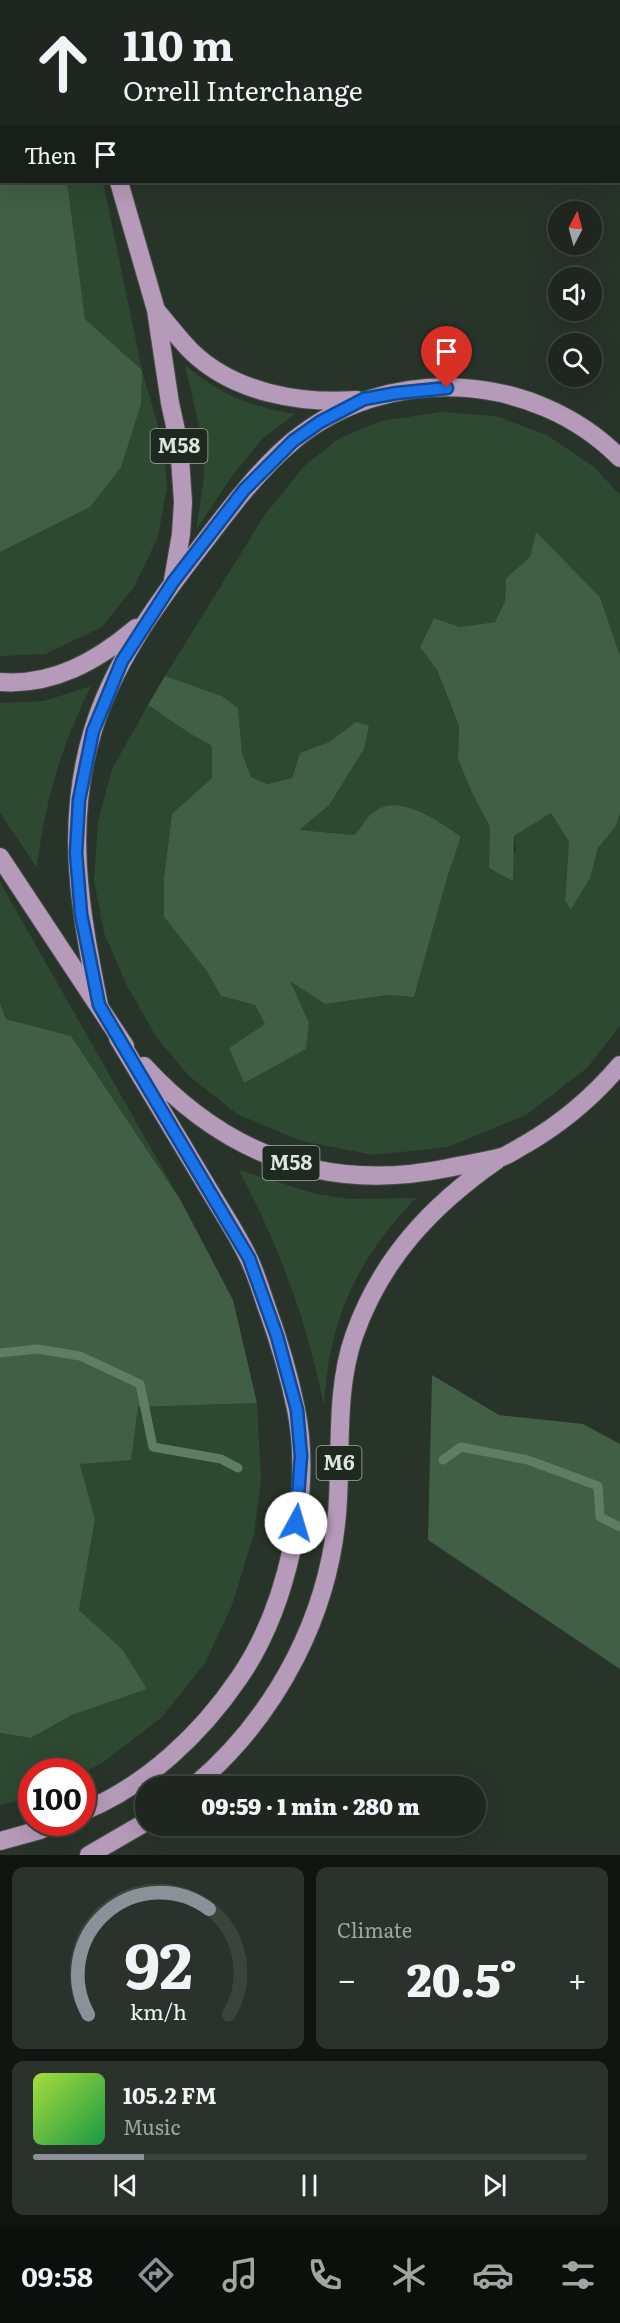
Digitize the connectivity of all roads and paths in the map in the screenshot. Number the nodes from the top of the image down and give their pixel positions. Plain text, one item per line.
1 (119, 183) edge
2 (156, 310) junction
3 (364, 399) junction
4 (620, 458) edge
5 (173, 582) junction
6 (149, 617) junction
7 (0, 682) edge
8 (0, 857) edge
9 (99, 1005) junction
10 (118, 1038) junction
11 (620, 1065) edge
12 (504, 1156) junction
13 (204, 1776) edge
14 (96, 1805) edge
15 (135, 1828) edge
16 (18, 1836) edge
17 (0, 1841) edge
18 (88, 1855) edge

1 - 2 highway, M58
2 - 3 highway, M58
2 - 5 highway, M58
3 - 4 highway, M58
3 - 5 highway, M58
5 - 6 highway, M58
6 - 7 highway, M58
6 - 9 highway, M58
8 - 9 highway, M58
9 - 10 highway, M58
10 - 12 highway, M58
10 - 14 highway, M6
11 - 12 highway, M58
12 - 13 highway, M6
15 - 18 highway
16 - 17 highway

